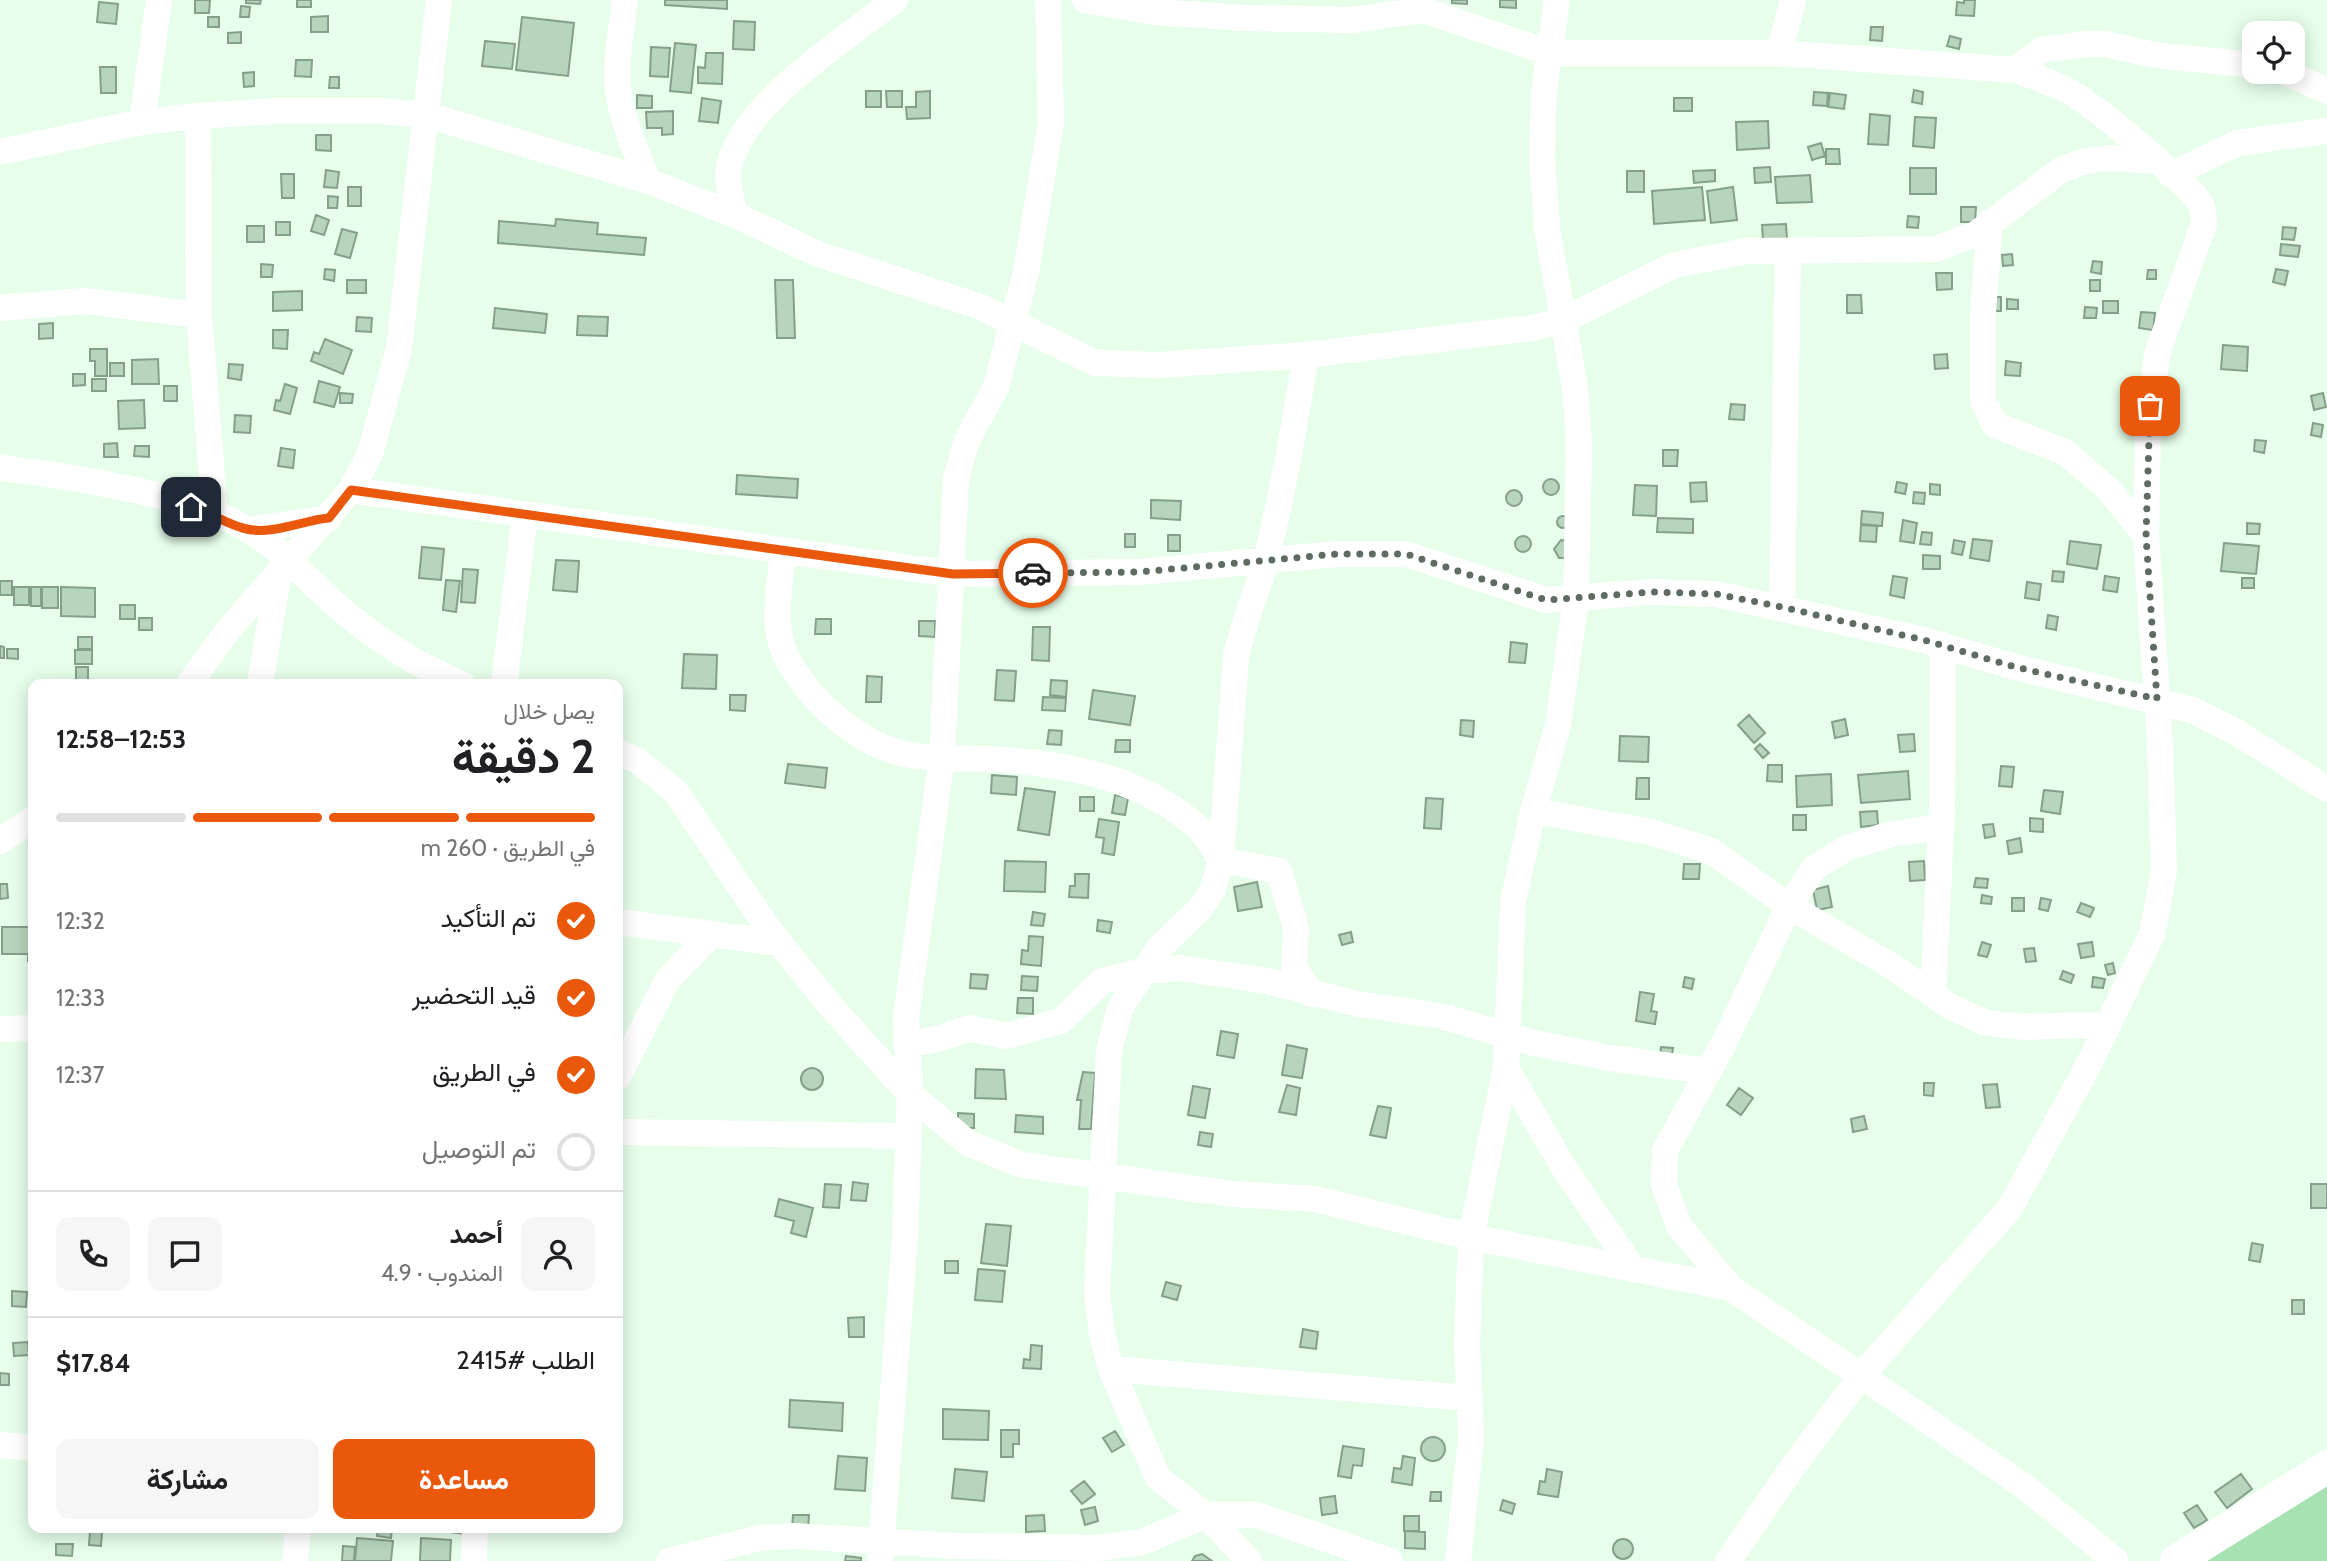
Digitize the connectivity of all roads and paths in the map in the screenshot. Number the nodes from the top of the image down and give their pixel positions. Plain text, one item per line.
1 (159, 0) edge
2 (439, 0) edge
3 (625, 0) edge
4 (895, 0) edge
5 (1048, 0) edge
6 (1086, 0) edge
7 (1558, 0) edge
8 (1793, 0) edge
9 (1423, 5) edge
10 (1550, 53) junction
11 (1779, 53) junction
12 (2242, 64) edge
13 (2015, 70) junction
14 (2305, 81) edge
15 (2327, 91) edge
16 (427, 115) junction
17 (198, 116) junction
18 (142, 122) junction
19 (2327, 131) edge
20 (0, 152) edge
21 (2164, 168) junction
22 (648, 181) junction
23 (735, 215) junction
24 (1990, 222) junction
25 (1788, 252) junction
26 (0, 308) edge
27 (199, 315) junction
28 (1562, 321) junction
29 (1014, 323) junction
30 (1306, 355) junction
31 (0, 467) edge
32 (351, 490) junction
33 (215, 514) junction
34 (525, 514) junction
35 (329, 518) junction
36 (248, 530) junction
37 (2146, 536) junction
38 (782, 550) junction
39 (1265, 563) junction
40 (284, 566) junction
41 (953, 574) junction
42 (1576, 599) junction
43 (1782, 607) junction
44 (1943, 645) junction
45 (193, 679) edge
46 (261, 679) edge
47 (451, 679) edge
48 (505, 679) edge
49 (2157, 699) junction
50 (623, 754) edge
51 (942, 757) junction
52 (2327, 789) edge
53 (1533, 811) junction
54 (28, 822) edge
55 (1941, 827) junction
56 (0, 841) edge
57 (1221, 860) junction
58 (1789, 906) junction
59 (623, 923) edge
60 (710, 936) junction
61 (780, 943) junction
62 (1142, 971) junction
63 (1311, 994) junction
64 (1934, 995) junction
65 (2109, 1024) junction
66 (28, 1028) edge
67 (0, 1029) edge
68 (1508, 1034) junction
69 (906, 1045) junction
70 (623, 1067) edge
71 (1506, 1068) junction
72 (1708, 1071) junction
73 (910, 1094) junction
74 (623, 1132) edge
75 (909, 1136) junction
76 (1104, 1175) junction
77 (1471, 1237) junction
78 (1634, 1270) junction
79 (1731, 1288) junction
80 (1111, 1369) junction
81 (1861, 1377) junction
82 (1470, 1398) junction
83 (0, 1445) edge
84 (28, 1448) edge
85 (2327, 1467) edge
86 (1206, 1515) junction
87 (298, 1533) edge
88 (475, 1533) edge
89 (880, 1551) edge
90 (295, 1561) edge
91 (474, 1561) edge
92 (669, 1561) edge
93 (1249, 1561) edge
94 (1390, 1561) edge
95 (1458, 1561) edge
96 (1728, 1561) edge
97 (2116, 1561) edge
98 (2176, 1561) edge

1 - 18 street
2 - 16 street
3 - 22 street
4 - 23 street
5 - 29 street
6 - 9 street
7 - 10 street
8 - 11 street
9 - 10 street
10 - 11 street
10 - 28 street
11 - 13 street
12 - 13 street
13 - 21 street
14 - 15 street
16 - 17 street
16 - 22 street
16 - 32 street
17 - 18 street
17 - 27 street
18 - 20 street
19 - 21 street
21 - 24 street
21 - 37 street
22 - 23 street
23 - 29 street
24 - 25 street
24 - 37 street
25 - 28 street
25 - 43 street
26 - 27 street
27 - 33 street
28 - 30 street
28 - 42 street
29 - 30 street
29 - 41 street
30 - 39 street
31 - 33 street
32 - 34 street
32 - 35 street
33 - 36 street
34 - 38 street
34 - 48 street
35 - 36 street
35 - 40 street
36 - 40 street
37 - 49 street
38 - 41 street
38 - 51 street
39 - 41 street
39 - 42 street
39 - 57 street
40 - 45 street
40 - 46 street
40 - 47 street
41 - 51 street
42 - 43 street
42 - 53 street
43 - 44 street
44 - 49 street
44 - 55 street
49 - 52 street
49 - 65 street
50 - 61 street
51 - 57 street
51 - 69 street
53 - 58 street
53 - 68 street
54 - 56 street
55 - 58 street
55 - 64 street
57 - 62 street
57 - 63 street
58 - 64 street
58 - 72 street
59 - 60 street
60 - 61 street
60 - 70 street
61 - 73 street
62 - 63 street
62 - 69 street
62 - 76 street
63 - 68 street
64 - 65 street
65 - 81 street
66 - 67 street
68 - 71 street
68 - 72 street
69 - 73 street
71 - 77 street
71 - 78 street
72 - 79 street
73 - 75 street
73 - 76 street
74 - 75 street
75 - 89 street
76 - 77 street
76 - 80 street
77 - 78 street
77 - 82 street
78 - 79 street
79 - 81 street
80 - 82 street
80 - 86 street
81 - 96 street
81 - 97 street
82 - 95 street
83 - 84 street
85 - 98 street
86 - 89 street
86 - 93 street
86 - 94 street
87 - 90 street
88 - 91 street
89 - 92 street

